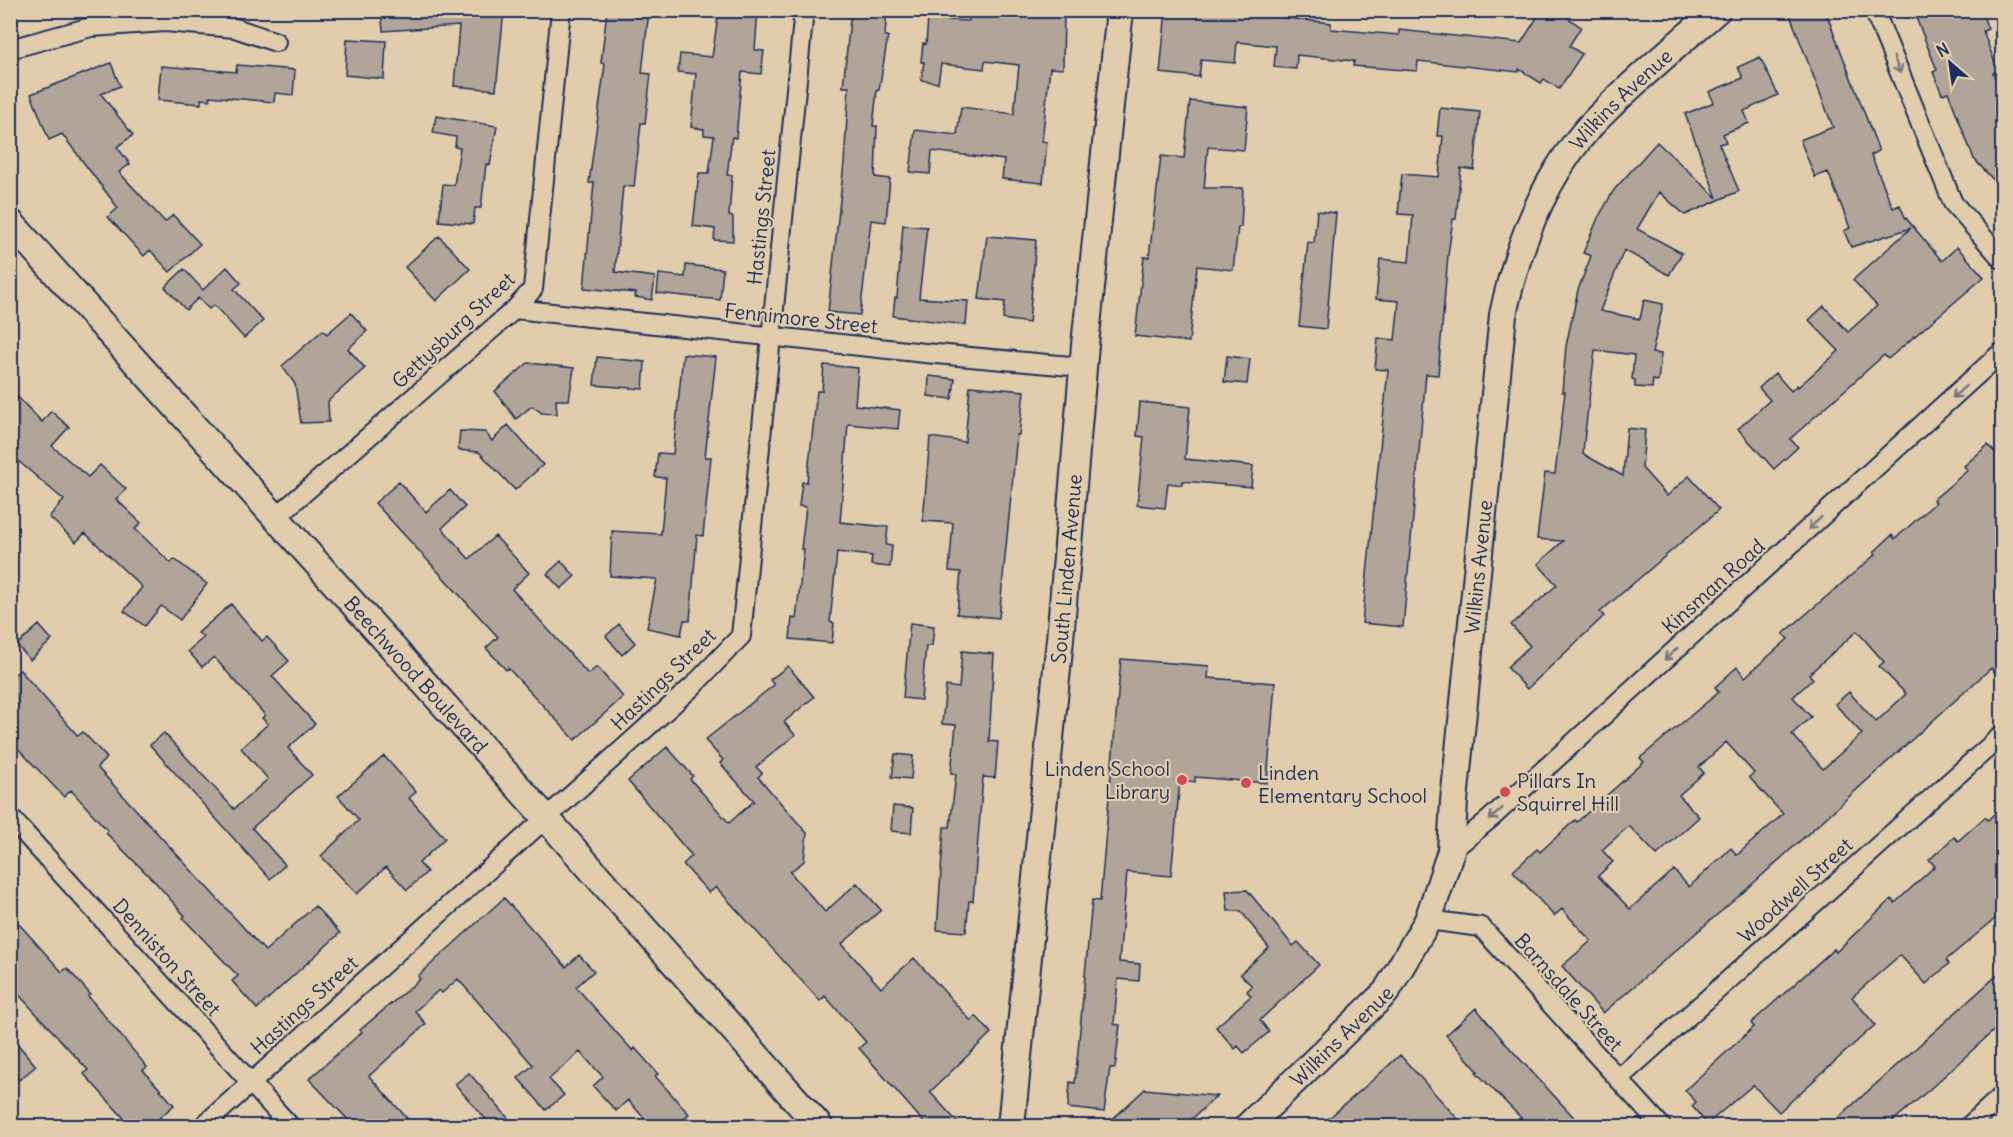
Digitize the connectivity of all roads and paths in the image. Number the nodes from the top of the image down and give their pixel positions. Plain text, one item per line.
1 (561, 10) edge
2 (804, 10) edge
3 (1120, 10) edge
4 (1717, 10) edge
5 (1875, 10) edge
6 (276, 42) dead end
7 (10, 49) edge
8 (10, 222) edge
9 (2002, 259) edge
10 (515, 309) junction
11 (771, 337) junction
12 (2002, 352) edge
13 (1083, 367) junction
14 (275, 518) junction
15 (2002, 735) edge
16 (10, 817) edge
17 (545, 817) junction
18 (1451, 851) junction
19 (1428, 920) junction
20 (1618, 1079) junction
21 (251, 1084) junction
22 (2002, 1096) edge
23 (1258, 1123) edge
24 (203, 1126) edge
25 (290, 1126) edge
26 (819, 1126) edge
27 (1011, 1126) edge
28 (1661, 1126) edge
29 (1969, 1126) edge

1 - 10 street, Gettysburg Street
2 - 11 street, Hastings Street
3 - 13 main road, South Linden Avenue
4 - 18 main road, Wilkins Avenue
5 -> 9 street
6 - 7 street
8 - 14 main road, Beechwood Boulevard
10 - 11 street, Fennimore Street
10 - 14 street, Gettysburg Street
11 - 13 street, Fennimore Street
11 - 17 street, Hastings Street
12 -> 18 street, Kinsman Road
13 - 27 main road, South Linden Avenue
14 - 17 main road, Beechwood Boulevard
15 - 20 street, Woodwell Street
16 - 21 street, Denniston Street
17 - 21 street, Hastings Street
17 - 26 main road, Beechwood Boulevard
18 - 19 main road, Wilkins Avenue
19 - 20 street, Barnsdale Street
19 - 23 main road, Wilkins Avenue
20 - 28 street, Barnsdale Street
21 - 24 street, Hastings Street
21 - 25 street, Denniston Street
22 - 29 street

